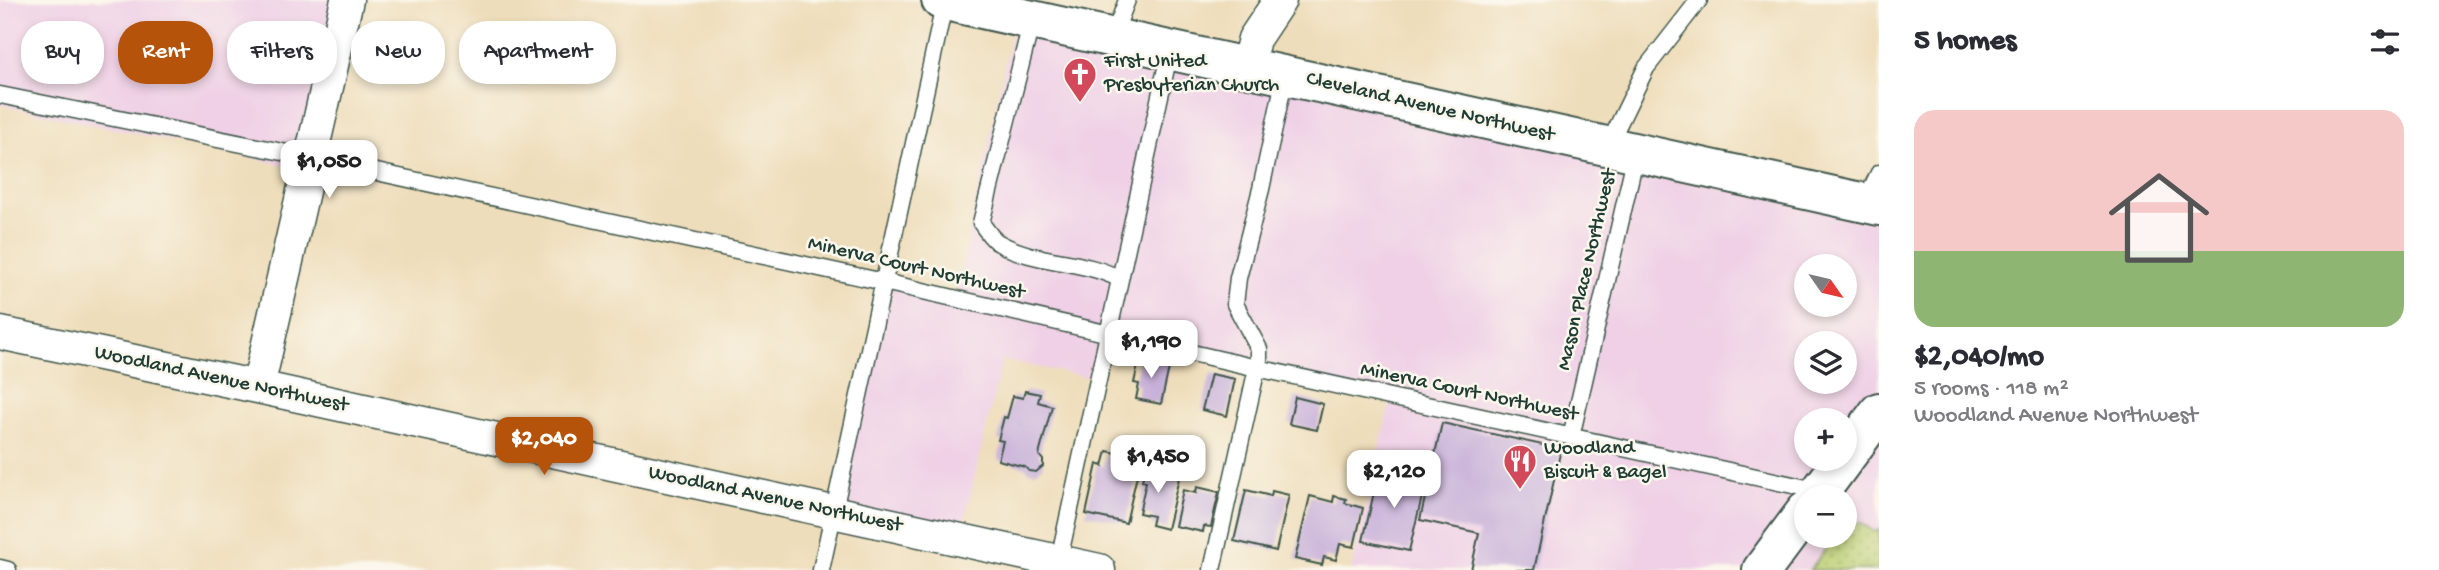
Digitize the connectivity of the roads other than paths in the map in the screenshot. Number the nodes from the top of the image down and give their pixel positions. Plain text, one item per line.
1 (346, 0) edge
2 (943, 0) edge
3 (1127, 0) edge
4 (1280, 0) edge
5 (1699, 0) edge
6 (1025, 12) edge
7 (1113, 38) junction
8 (1170, 50) junction
9 (1247, 67) junction
10 (1285, 76) junction
11 (0, 95) edge
12 (1622, 150) junction
13 (312, 158) junction
14 (1874, 194) edge
15 (1119, 279) junction
16 (884, 282) junction
17 (0, 333) edge
18 (1107, 334) junction
19 (1257, 368) junction
20 (258, 387) junction
21 (1868, 434) edge
22 (1571, 437) junction
23 (1826, 485) edge
24 (1794, 495) edge
25 (833, 513) junction
26 (1794, 527) edge
27 (1058, 565) edge
28 (0, 568) edge
29 (8, 570) edge
30 (821, 570) edge
31 (1099, 570) edge
32 (1212, 570) edge
33 (1762, 570) edge

1 - 13 street
2 - 6 main road, Cleveland Avenue Northwest
2 - 16 lane
3 - 7 lane
4 - 9 street
5 - 12 lane, Mason Place Northwest
6 - 7 main road, Cleveland Avenue Northwest
6 - 15 lane
7 - 8 main road, Cleveland Avenue Northwest
8 - 9 main road, Cleveland Avenue Northwest
8 - 15 lane
9 - 10 main road, Cleveland Avenue Northwest
10 - 12 main road, Cleveland Avenue Northwest
10 - 19 lane
11 - 13 lane, Minerva Court Northwest
12 - 14 main road, Cleveland Avenue Northwest
12 - 22 lane, Mason Place Northwest
13 - 16 lane, Minerva Court Northwest
13 - 20 street
15 - 18 lane
16 - 18 lane, Minerva Court Northwest
16 - 25 lane
17 - 20 street, Woodland Avenue Northwest
18 - 19 lane, Minerva Court Northwest
18 - 27 lane
19 - 22 lane, Minerva Court Northwest
19 - 32 lane
20 - 25 street, Woodland Avenue Northwest
21 - 23 main road
22 - 24 lane, Minerva Court Northwest
25 - 27 street, Woodland Avenue Northwest
25 - 30 lane
26 - 33 main road
27 - 31 street, Woodland Avenue Northwest
28 - 29 lane

